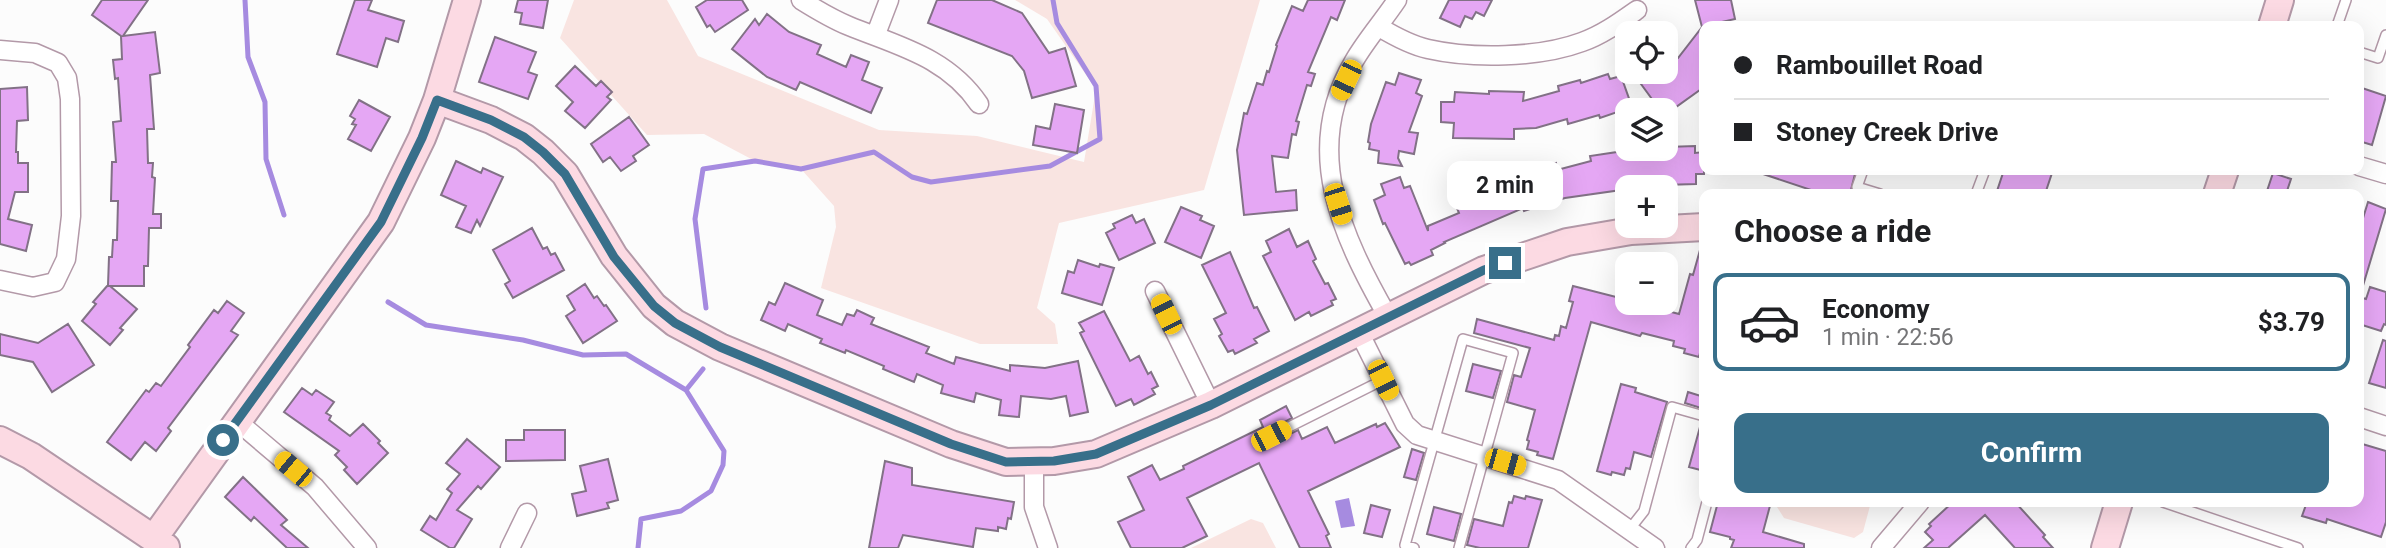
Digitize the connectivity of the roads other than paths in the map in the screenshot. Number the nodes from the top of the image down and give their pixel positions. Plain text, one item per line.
1 (467, 0) edge
2 (801, 0) edge
3 (889, 0) edge
4 (1397, 0) edge
5 (2280, 0) edge
6 (2346, 0) edge
7 (1637, 10) dead end
8 (2274, 21) edge
9 (2339, 21) edge
10 (1379, 27) junction
11 (876, 34) junction
12 (2386, 35) edge
13 (0, 50) edge
14 (2364, 54) edge
15 (437, 100) junction
16 (979, 104) dead end
17 (2364, 167) edge
18 (2386, 174) edge
19 (1861, 175) edge
20 (1864, 189) edge
21 (1699, 227) edge
22 (0, 280) edge
23 (1155, 291) dead end
24 (1388, 317) junction
25 (1359, 332) junction
26 (1383, 380) junction
27 (1211, 405) junction
28 (1699, 415) edge
29 (2364, 418) edge
30 (237, 421) junction
31 (2386, 426) edge
32 (1271, 436) dead end
33 (0, 440) edge
34 (1434, 442) junction
35 (1484, 456) junction
36 (1034, 463) junction
37 (1706, 507) edge
38 (1916, 507) edge
39 (2117, 507) edge
40 (2178, 507) edge
41 (527, 513) dead end
42 (1629, 530) junction
43 (160, 543) edge
44 (367, 548) edge
45 (510, 548) edge
46 (1048, 548) edge
47 (1414, 548) edge
48 (1459, 548) edge
49 (1655, 548) edge
50 (1691, 548) edge
51 (1881, 548) edge
52 (2105, 548) edge
53 (2298, 548) edge

1 - 15 street
2 - 11 street
3 - 11 street
4 - 10 street
5 - 8 street
6 - 9 lane
7 - 10 street
10 - 24 street
11 - 16 street
12 - 14 lane
13 - 22 street
15 - 30 street
15 - 36 street
17 - 18 street
19 - 20 lane
21 - 24 street
23 - 27 street
24 - 25 street
25 - 26 street
25 - 27 street
26 - 32 lane
26 - 34 street
27 - 36 street
28 - 42 lane
29 - 31 street
30 - 43 street
30 - 44 street
33 - 43 street
34 - 35 street
34 - 35 lane
34 - 47 lane
35 - 42 street
35 - 48 lane
36 - 46 street
37 - 50 lane
38 - 51 street
39 - 52 street
40 - 53 lane
41 - 45 street
42 - 49 street

